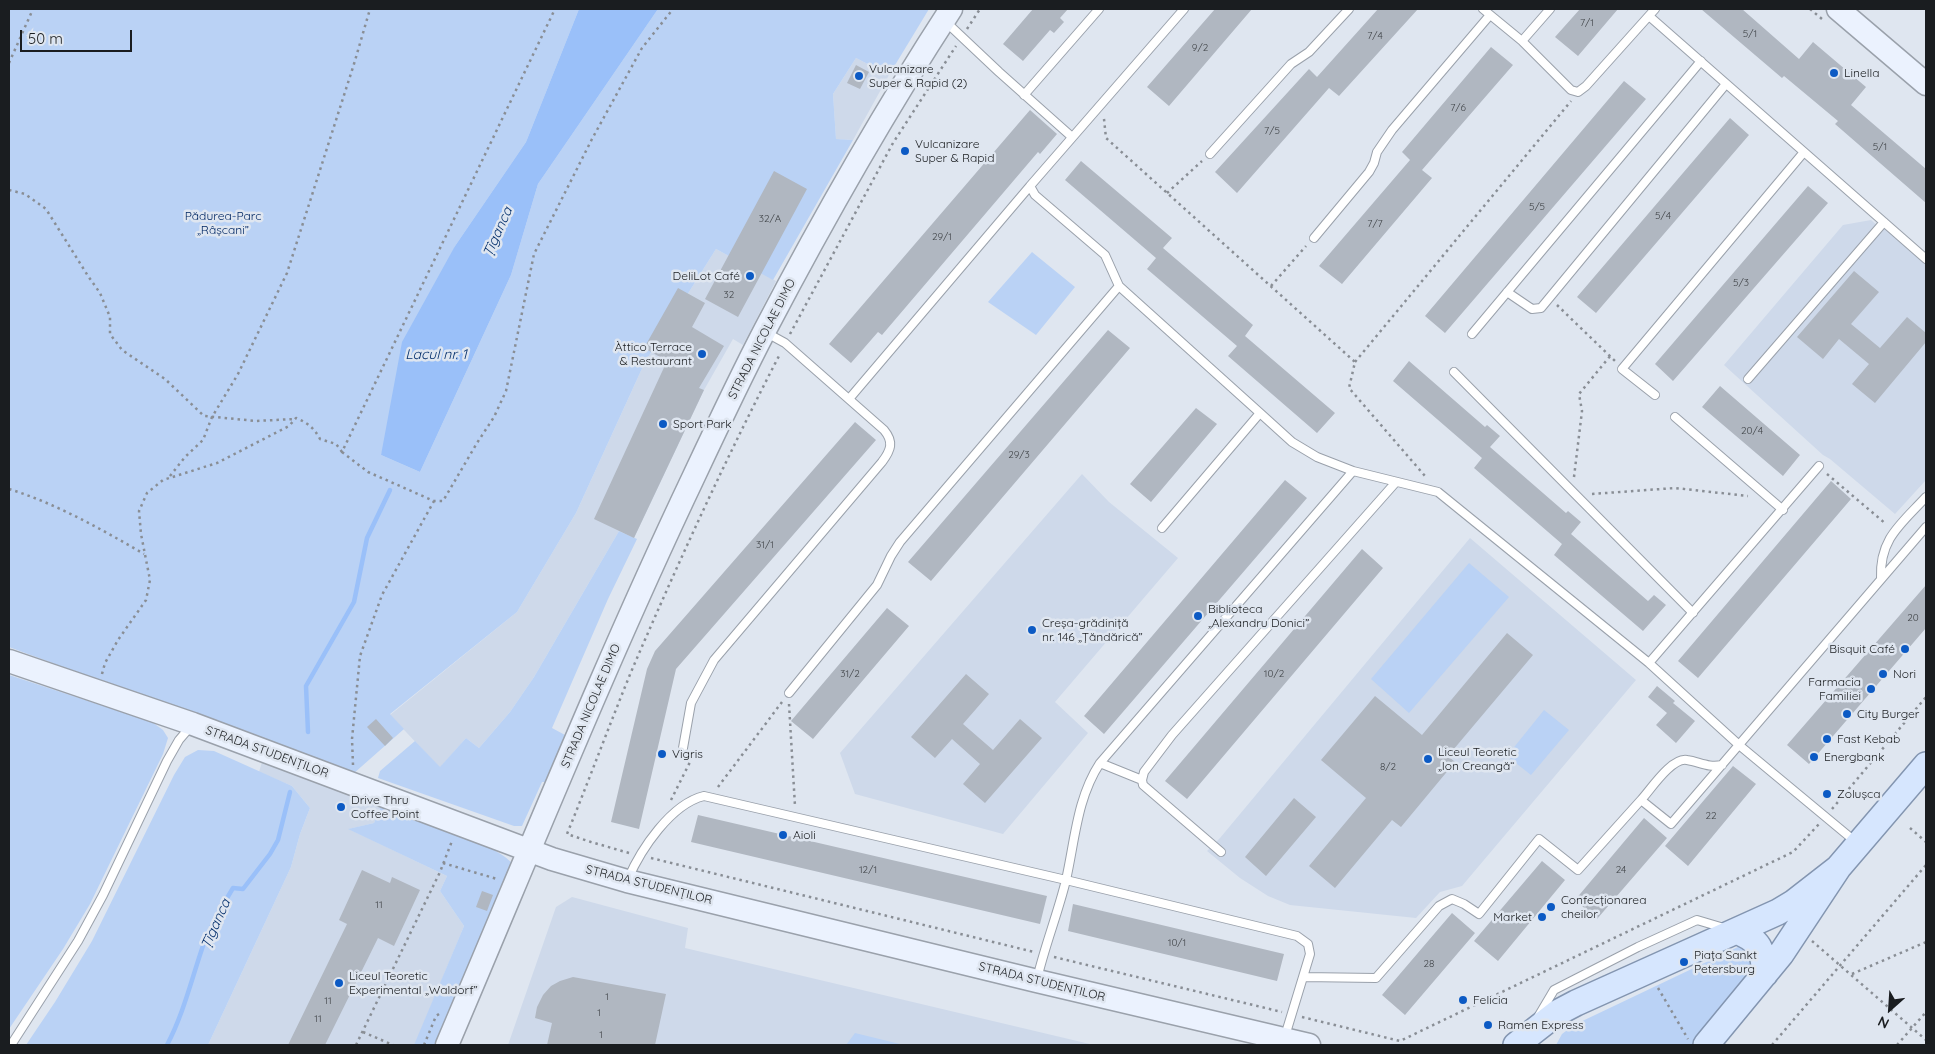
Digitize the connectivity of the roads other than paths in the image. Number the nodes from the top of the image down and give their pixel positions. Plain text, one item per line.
1 (1099, 9) edge
2 (1184, 9) edge
3 (1349, 9) edge
4 (1483, 9) edge
5 (1550, 9) edge
6 (1655, 9) edge
7 (1838, 9) edge
8 (947, 14) edge
9 (1490, 15) junction
10 (1649, 16) junction
11 (1522, 41) junction
12 (1700, 61) junction
13 (1726, 84) junction
14 (1926, 84) edge
15 (1024, 95) junction
16 (1072, 137) junction
17 (1804, 152) junction
18 (1210, 154) road end
19 (1030, 186) junction
20 (1884, 222) junction
21 (1314, 238) road end
22 (1926, 259) edge
23 (1119, 286) junction
24 (1506, 292) junction
25 (764, 331) junction
26 (1472, 334) dead end
27 (1454, 372) dead end
28 (1748, 379) dead end
29 (1655, 395) dead end
30 (849, 399) junction
31 (1260, 414) junction
32 (1675, 417) dead end
33 (1819, 466) road end
34 (1353, 471) junction
35 (1396, 482) junction
36 (1926, 497) edge
37 (1783, 510) junction
38 (1926, 527) edge
39 (1162, 528) dead end
40 (1881, 580) junction
41 (1692, 612) junction
42 (9, 661) edge
43 (1649, 663) junction
44 (789, 693) road end
45 (193, 724) junction
46 (1739, 745) junction
47 (683, 748) road end
48 (1100, 763) junction
49 (1722, 765) junction
50 (1926, 765) edge
51 (1142, 780) junction
52 (1641, 800) junction
53 (1858, 844) junction
54 (530, 849) junction
55 (1221, 852) dead end
56 (1838, 868) junction
57 (1066, 880) junction
58 (627, 881) junction
59 (1736, 931) junction
60 (1765, 974) junction
61 (1303, 977) junction
62 (1036, 982) junction
63 (1284, 1039) junction
64 (1528, 1040) edge
65 (11, 1045) edge
66 (447, 1045) edge
67 (1309, 1045) edge
68 (1706, 1045) edge

1 - 15 lane
2 - 16 lane
3 - 18 lane
4 - 9 lane
5 - 11 lane
6 - 10 lane
7 - 14 main road
8 - 15 lane
8 - 25 main road, STRADA NICOLAE DIMO
9 - 11 lane
9 - 21 lane
10 - 11 lane
10 - 12 lane
12 - 13 lane
12 - 24 lane
13 - 17 lane
13 - 24 lane
15 - 16 lane
16 - 19 lane
17 - 20 lane
17 - 29 lane
19 - 23 lane
19 - 30 lane
20 - 22 lane
20 - 28 lane
23 - 31 lane
23 - 44 lane
24 - 26 lane
25 - 30 lane
25 - 54 main road, STRADA NICOLAE DIMO
27 - 41 lane
30 - 47 lane
31 - 34 lane
31 - 39 lane
32 - 37 lane
33 - 37 lane
34 - 35 lane
34 - 48 lane
35 - 43 lane
35 - 51 lane
36 - 40 lane
37 - 41 lane
38 - 40 lane
40 - 46 lane
41 - 43 lane
42 - 45 main road, STRADA STUDENȚILOR
43 - 46 lane
45 - 54 main road, STRADA STUDENȚILOR
45 - 65 lane
46 - 49 lane
46 - 53 lane
48 - 51 lane
48 - 57 lane
49 - 52 lane
49 - 52 lane
50 - 53 main road
51 - 55 lane
52 - 61 lane
53 - 56 main road
54 - 58 main road, STRADA STUDENȚILOR
54 - 66 main road, STRADA NICOLAE DIMO
56 - 59 main road
56 - 60 main road
57 - 58 lane
57 - 61 lane
57 - 62 lane
58 - 62 main road, STRADA STUDENȚILOR
59 - 60 main road
59 - 64 main road
60 - 68 main road
61 - 63 lane
62 - 63 main road, STRADA STUDENȚILOR
63 - 67 main road, STRADA STUDENȚILOR

